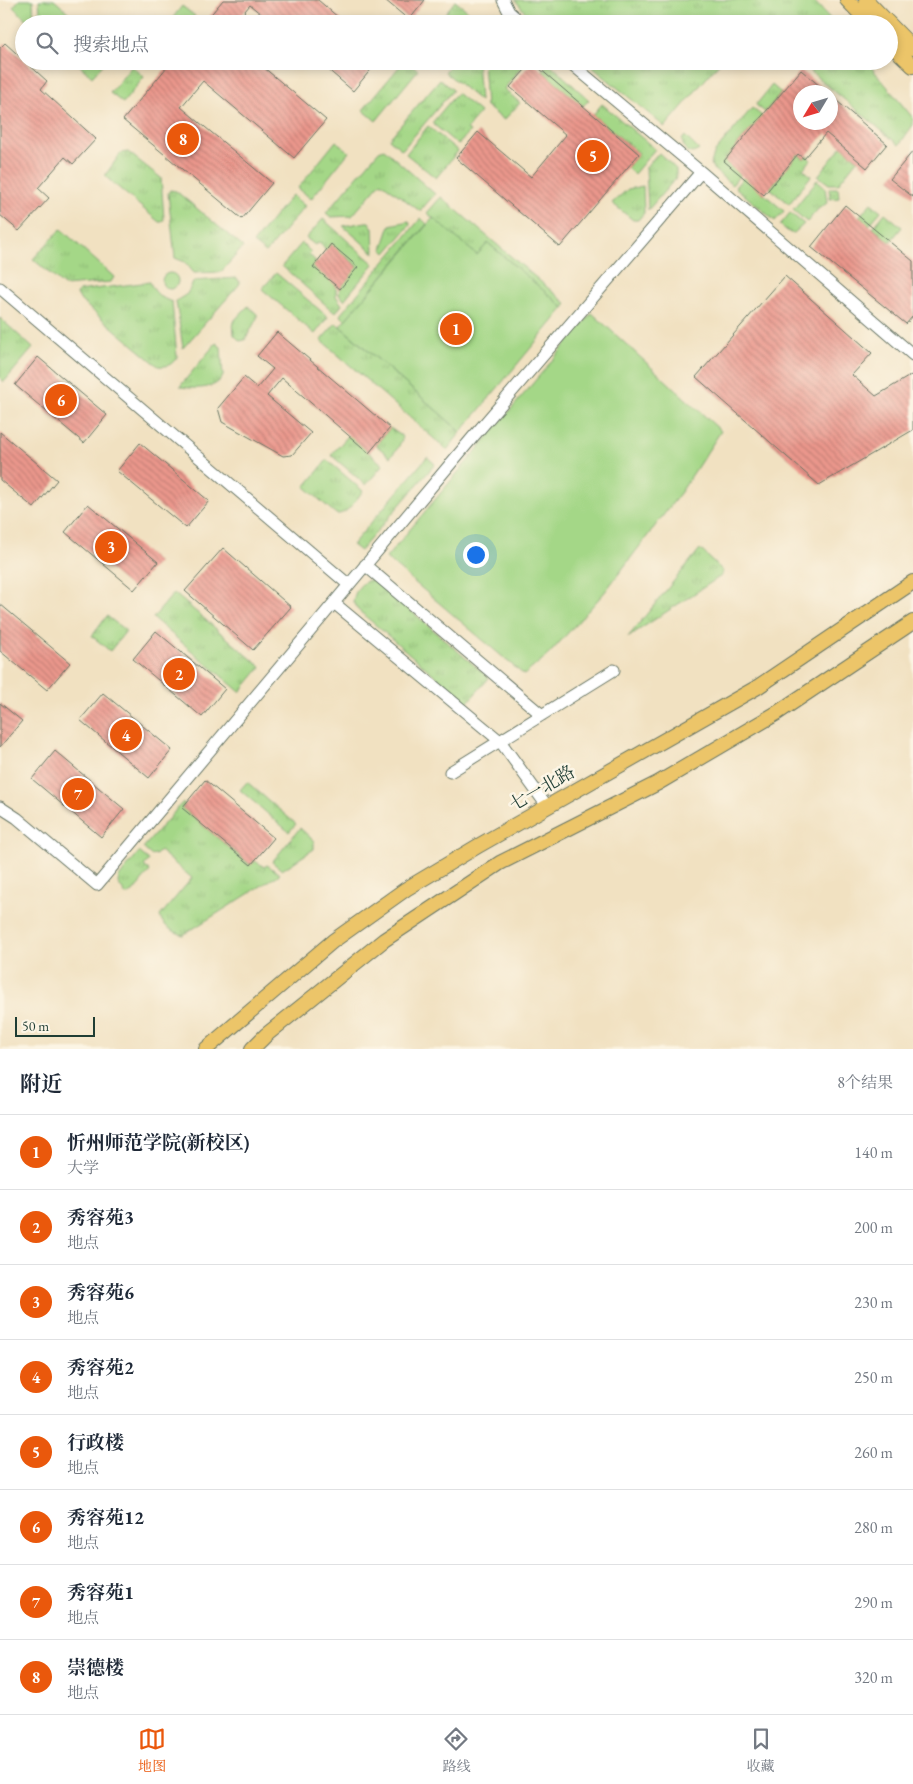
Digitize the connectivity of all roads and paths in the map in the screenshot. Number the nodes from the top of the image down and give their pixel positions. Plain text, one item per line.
1 (502, 0) edge
2 (847, 0) edge
3 (866, 0) edge
4 (512, 15) edge
5 (861, 15) edge
6 (881, 15) edge
7 (898, 33) edge
8 (913, 48) edge
9 (898, 52) edge
10 (913, 66) edge
11 (579, 70) edge
12 (701, 172) junction
13 (0, 288) edge
14 (913, 355) edge
15 (366, 565) junction
16 (913, 582) edge
17 (349, 585) junction
18 (334, 603) junction
19 (913, 622) edge
20 (614, 670) dead end
21 (542, 714) junction
22 (500, 740) junction
23 (450, 772) dead end
24 (548, 806) junction
25 (0, 807) edge
26 (213, 1047) edge
27 (252, 1049) edge

1 - 4 street
2 - 5 main road
3 - 6 main road
7 - 8 main road
9 - 10 main road
11 - 12 street
12 - 14 street
12 - 15 street
13 - 17 street
15 - 17 street
15 - 21 street
16 - 24 main road, 七一北路
17 - 18 street
18 - 22 street
18 - 25 street
19 - 27 main road
20 - 21 street
21 - 22 street
22 - 23 street
22 - 24 street
24 - 26 main road, 七一北路

